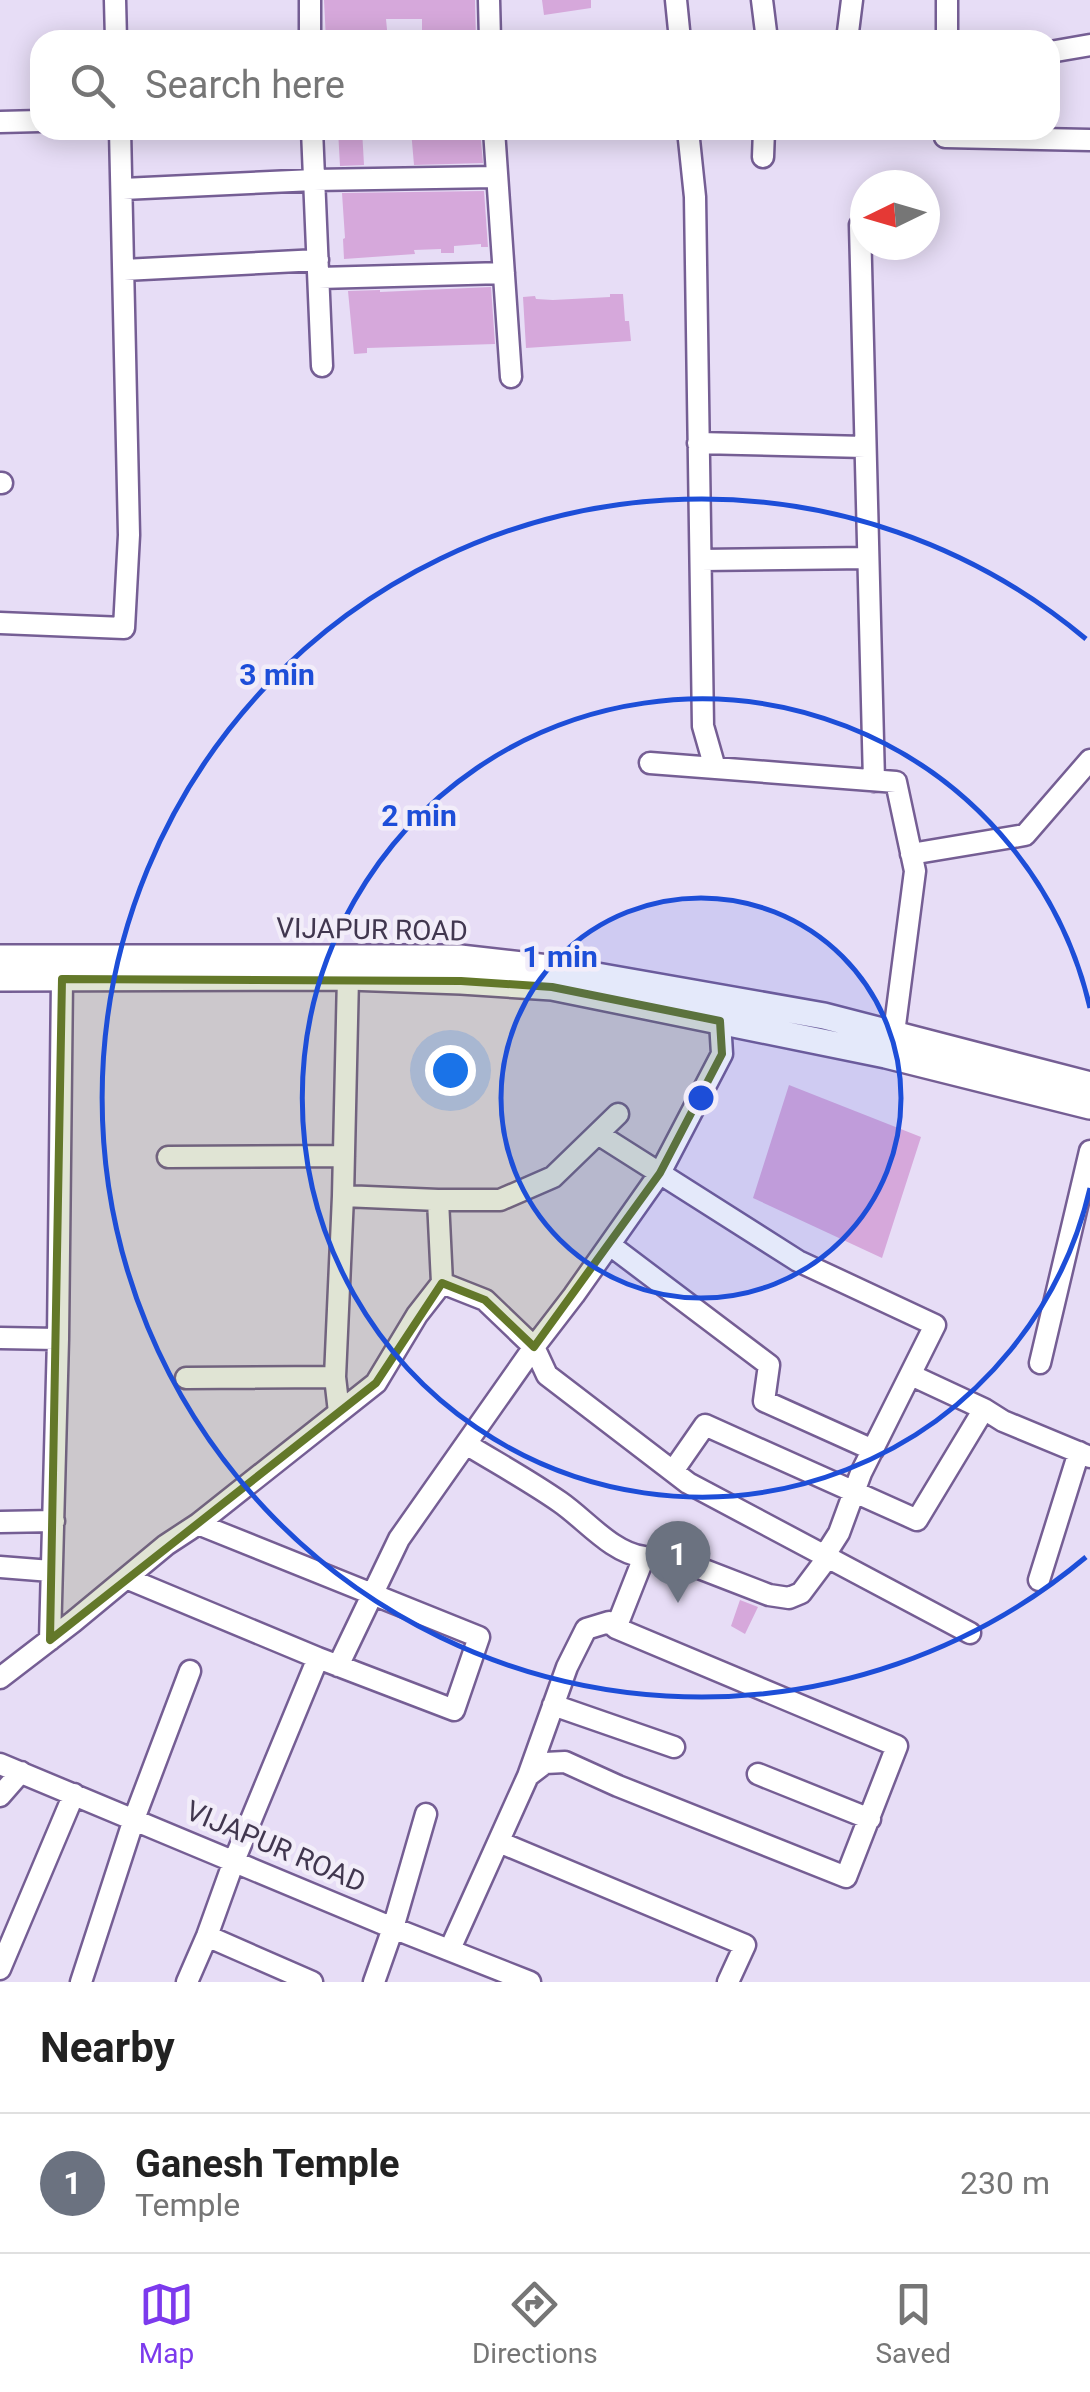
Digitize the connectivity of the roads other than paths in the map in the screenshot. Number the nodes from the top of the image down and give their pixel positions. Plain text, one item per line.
1 (115, 0) edge
2 (310, 0) edge
3 (489, 0) edge
4 (676, 0) edge
5 (762, 0) edge
6 (852, 0) edge
7 (947, 0) edge
8 (116, 30) edge
9 (310, 30) edge
10 (490, 30) edge
11 (679, 30) edge
12 (766, 30) edge
13 (848, 30) edge
14 (947, 30) edge
15 (1090, 46) edge
16 (1060, 50) edge
17 (30, 121) edge
18 (0, 122) edge
19 (121, 140) edge
20 (312, 140) edge
21 (494, 140) edge
22 (689, 140) edge
23 (764, 140) edge
24 (1060, 140) edge
25 (1090, 140) edge
26 (763, 157) dead end
27 (495, 177) junction
28 (314, 180) junction
29 (123, 189) junction
30 (861, 260) edge
31 (318, 269) junction
32 (124, 270) junction
33 (504, 273) junction
34 (322, 366) dead end
35 (510, 377) dead end
36 (698, 444) junction
37 (865, 447) junction
38 (868, 558) junction
39 (700, 560) junction
40 (0, 622) edge
41 (1090, 760) edge
42 (650, 763) dead end
43 (716, 768) junction
44 (874, 781) junction
45 (912, 854) junction
46 (0, 958) edge
47 (348, 977) junction
48 (0, 978) edge
49 (62, 980) junction
50 (720, 1021) junction
51 (894, 1033) junction
52 (1090, 1085) edge
53 (1090, 1106) edge
54 (618, 1114) dead end
55 (598, 1134) junction
56 (1090, 1151) edge
57 (344, 1156) junction
58 (168, 1157) dead end
59 (660, 1174) junction
60 (344, 1196) junction
61 (438, 1200) junction
62 (610, 1245) junction
63 (442, 1283) junction
64 (0, 1338) edge
65 (58, 1339) junction
66 (534, 1347) junction
67 (1040, 1363) dead end
68 (910, 1375) junction
69 (336, 1377) junction
70 (186, 1378) dead end
71 (984, 1409) junction
72 (339, 1412) junction
73 (466, 1444) junction
74 (873, 1450) junction
75 (1085, 1454) edge
76 (673, 1471) junction
77 (854, 1492) junction
78 (54, 1521) junction
79 (0, 1522) edge
80 (198, 1524) junction
81 (825, 1555) junction
82 (644, 1557) junction
83 (0, 1567) edge
84 (51, 1571) junction
85 (126, 1578) junction
86 (1039, 1580) dead end
87 (371, 1594) junction
88 (616, 1628) junction
89 (970, 1633) dead end
90 (50, 1640) junction
91 (328, 1662) junction
92 (190, 1671) dead end
93 (0, 1678) edge
94 (554, 1704) junction
95 (674, 1747) dead end
96 (0, 1764) edge
97 (21, 1772) junction
98 (758, 1774) dead end
99 (528, 1776) junction
100 (74, 1794) junction
101 (0, 1796) edge
102 (426, 1814) dead end
103 (870, 1818) junction
104 (134, 1819) junction
105 (499, 1842) junction
106 (234, 1861) junction
107 (394, 1928) junction
108 (207, 1936) junction
109 (450, 1949) junction
110 (0, 1968) edge
111 (81, 1982) edge
112 (187, 1982) edge
113 (312, 1982) edge
114 (374, 1982) edge
115 (530, 1982) edge
116 (728, 1982) edge

1 - 8 street
2 - 9 street
3 - 10 street
4 - 11 street
5 - 12 street
6 - 13 street
7 - 14 street
15 - 16 street
17 - 18 street
19 - 29 street
20 - 28 street
21 - 27 street
22 - 36 street
23 - 26 street
24 - 25 street
27 - 28 street
27 - 33 street
28 - 29 street
28 - 31 street
29 - 32 street
30 - 37 street
31 - 32 street
31 - 33 street
31 - 34 street
32 - 40 street
33 - 35 street
36 - 37 street
36 - 39 street
37 - 38 street
38 - 39 street
38 - 44 street
39 - 43 street
41 - 45 street
42 - 43 street
43 - 44 street
44 - 45 street
45 - 51 street
46 - 51 main road, VIJAPUR ROAD
47 - 49 main road, VIJAPUR ROAD
47 - 50 main road, VIJAPUR ROAD
47 - 57 street
48 - 49 main road, VIJAPUR ROAD
49 - 65 street
50 - 53 main road, VIJAPUR ROAD
50 - 59 street
51 - 52 main road, VIJAPUR ROAD
54 - 55 street
55 - 59 street
55 - 61 street
56 - 67 street
57 - 58 street
57 - 60 street
59 - 62 street
59 - 68 street
60 - 61 street
60 - 69 street
61 - 63 street
62 - 66 street
62 - 74 street
63 - 66 street
63 - 72 street
64 - 65 street
65 - 78 street
66 - 73 street
66 - 76 street
68 - 71 street
68 - 74 street
69 - 70 street
69 - 72 street
71 - 75 street
71 - 77 street
72 - 80 street
73 - 82 street
73 - 87 street
74 - 77 street
75 - 86 street
76 - 77 street
76 - 81 street
77 - 81 street
78 - 79 street
78 - 84 street
80 - 85 street
80 - 87 street
81 - 82 street
81 - 89 street
82 - 88 street
83 - 84 street
84 - 90 street
85 - 90 street
85 - 91 street
87 - 91 street
87 - 91 street
88 - 94 street
88 - 103 street
90 - 93 street
91 - 106 street
92 - 104 street
94 - 95 street
94 - 99 street
96 - 97 street, VIJAPUR ROAD
97 - 100 street, VIJAPUR ROAD
97 - 101 street
98 - 103 street
99 - 103 street
99 - 105 street
100 - 104 street, VIJAPUR ROAD
100 - 110 street
102 - 107 street
104 - 106 street, VIJAPUR ROAD
104 - 111 street
105 - 109 street
105 - 116 street
106 - 107 street, VIJAPUR ROAD
106 - 108 street
107 - 109 street, VIJAPUR ROAD
107 - 114 street
108 - 112 street
108 - 113 street
109 - 115 street, VIJAPUR ROAD

